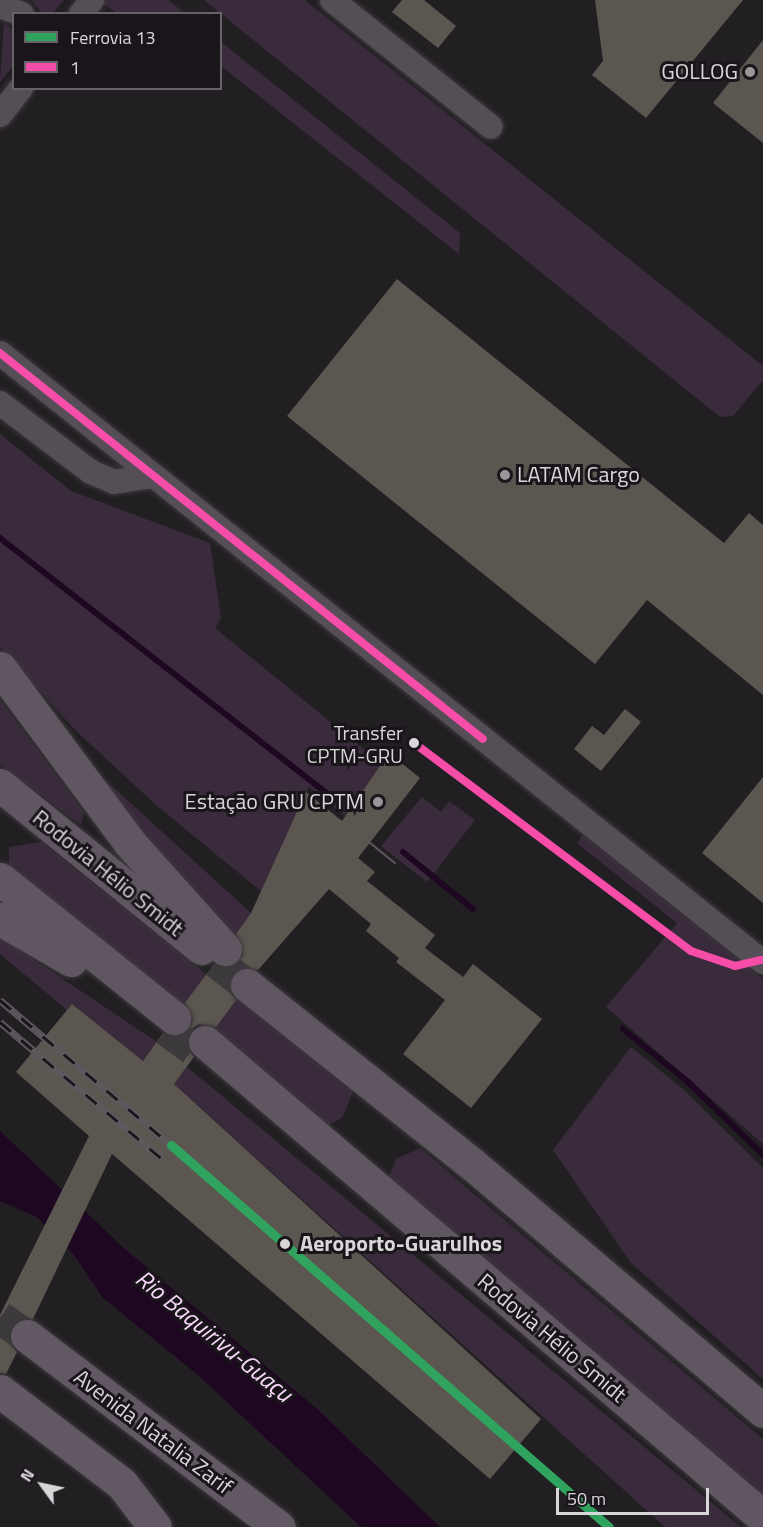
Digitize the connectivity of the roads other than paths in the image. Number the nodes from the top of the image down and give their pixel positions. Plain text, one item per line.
1 (92, 0) edge
2 (332, 0) edge
3 (0, 6) edge
4 (16, 12) edge
5 (83, 12) edge
6 (19, 90) edge
7 (0, 115) edge
8 (491, 127) dead end
9 (0, 353) edge
10 (0, 404) edge
11 (150, 476) junction
12 (0, 668) edge
13 (0, 784) edge
14 (0, 879) edge
15 (0, 919) edge
16 (763, 962) edge
17 (252, 980) tunnel mouth
18 (202, 1047) tunnel mouth
19 (27, 1336) tunnel mouth
20 (0, 1391) edge
21 (763, 1411) edge
22 (763, 1517) edge
23 (155, 1527) edge
24 (279, 1527) edge

1 - 5 street
2 - 8 street
3 - 4 street
6 - 7 street
9 - 11 street
10 - 11 street
11 - 16 street
12 - 13 main road, Rodovia Hélio Smidt
14 - 15 main road
17 - 21 main road
18 - 22 main road, Rodovia Hélio Smidt
19 - 24 main road, Avenida Natalia Zarif
20 - 23 main road

